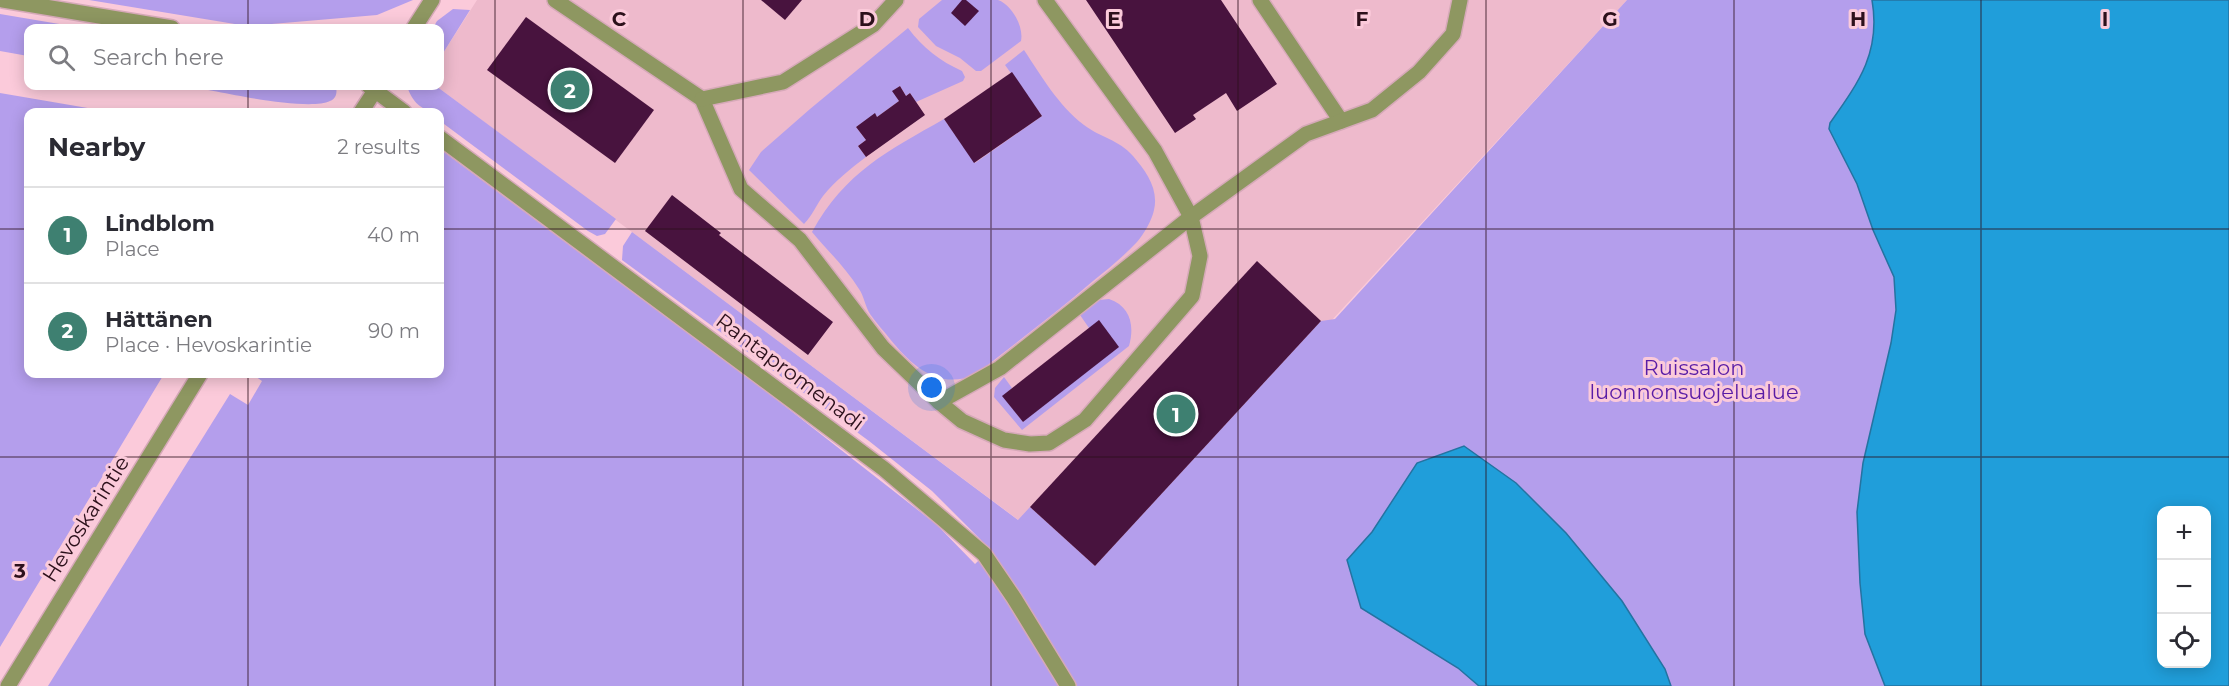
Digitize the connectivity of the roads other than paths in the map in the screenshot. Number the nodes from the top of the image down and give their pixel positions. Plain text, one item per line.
1 (3, 0) edge
2 (432, 0) edge
3 (555, 0) edge
4 (896, 0) edge
5 (1045, 0) edge
6 (1260, 0) edge
7 (1460, 0) edge
8 (148, 24) edge
9 (417, 24) edge
10 (372, 90) edge
11 (378, 90) edge
12 (702, 99) junction
13 (363, 108) edge
14 (399, 108) edge
15 (1341, 121) junction
16 (444, 141) edge
17 (1191, 217) junction
18 (198, 378) edge
19 (939, 402) junction
20 (8, 686) edge
21 (1068, 686) edge

1 - 8 street
2 - 9 street
3 - 12 street
4 - 12 street
5 - 17 street
6 - 15 street
7 - 15 street
10 - 13 street
11 - 14 street
12 - 19 street
15 - 17 street
16 - 21 street, Rantapromenadi
17 - 19 street
17 - 19 street
18 - 20 street, Hevoskarintie

